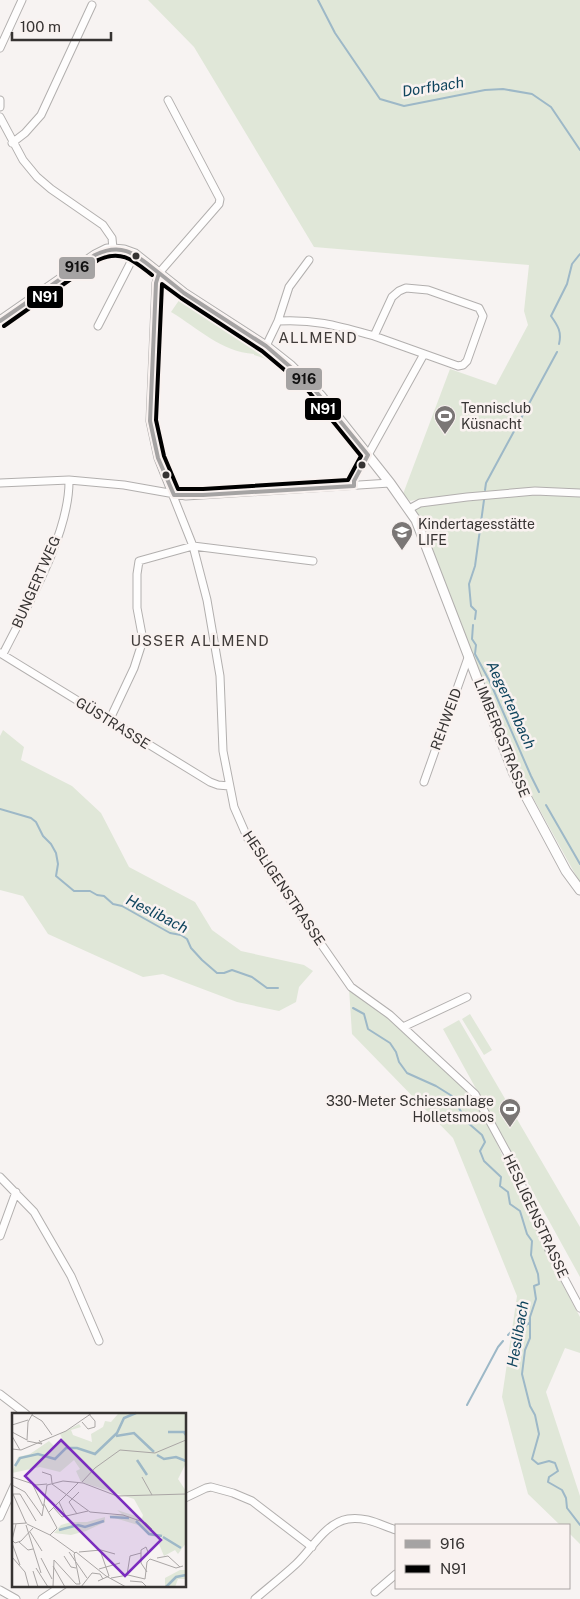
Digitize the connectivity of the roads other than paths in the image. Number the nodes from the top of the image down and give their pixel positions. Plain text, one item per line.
1 (22, 0) edge
2 (92, 5) dead end
3 (0, 48) edge
4 (0, 100) edge
5 (168, 100) dead end
6 (0, 107) edge
7 (0, 117) edge
8 (12, 143) junction
9 (113, 249) junction
10 (135, 254) junction
11 (309, 260) dead end
12 (159, 273) junction
13 (0, 321) edge
14 (278, 321) junction
15 (98, 326) dead end
16 (374, 336) junction
17 (266, 346) junction
18 (424, 354) junction
19 (368, 455) junction
20 (69, 480) junction
21 (0, 483) edge
22 (390, 483) junction
23 (580, 493) edge
24 (174, 495) junction
25 (409, 509) junction
26 (193, 546) junction
27 (313, 561) dead end
28 (1, 653) edge
29 (469, 655) junction
30 (109, 720) junction
31 (424, 782) dead end
32 (229, 786) junction
33 (580, 890) edge
34 (466, 996) dead end
35 (403, 1027) junction
36 (0, 1177) edge
37 (16, 1192) junction
38 (0, 1236) edge
39 (580, 1308) edge
40 (99, 1340) dead end
41 (0, 1394) edge
42 (25, 1413) edge
43 (12, 1490) edge
44 (186, 1498) edge
45 (0, 1517) edge
46 (395, 1530) edge
47 (312, 1547) junction
48 (395, 1575) edge
49 (62, 1586) edge
50 (0, 1590) edge
51 (375, 1592) dead end
52 (16, 1599) edge
53 (42, 1599) edge
54 (255, 1599) edge

1 - 3 street
2 - 8 street
4 - 6 street
5 - 12 street
7 - 8 street
8 - 9 street
9 - 10 street
9 - 13 street
10 - 12 street, LIMBERGSTRASSE
10 - 15 street
11 - 14 street
12 - 17 street, LIMBERGSTRASSE
12 - 24 street, HESLIGENSTRASSE
14 - 16 street
14 - 17 street
16 - 18 street
16 - 18 street
17 - 19 street, LIMBERGSTRASSE
18 - 19 street
19 - 22 street, LIMBERGSTRASSE
20 - 21 street
20 - 24 street
20 - 28 street, BUNGERTWEG
22 - 24 street
22 - 25 street, LIMBERGSTRASSE
23 - 25 street
24 - 26 street, HESLIGENSTRASSE
25 - 29 street, LIMBERGSTRASSE
26 - 27 street
26 - 30 street
26 - 32 street, HESLIGENSTRASSE
28 - 30 street, GÜSTRASSE
29 - 31 street, REHWEID
29 - 33 street, LIMBERGSTRASSE
30 - 32 street, GÜSTRASSE
32 - 35 street, HESLIGENSTRASSE
34 - 35 street
35 - 39 street, HESLIGENSTRASSE
36 - 37 street
37 - 38 street
37 - 40 street
41 - 42 street
43 - 45 street
44 - 47 street
46 - 47 street
47 - 54 street
48 - 51 street
49 - 53 street
50 - 52 street

